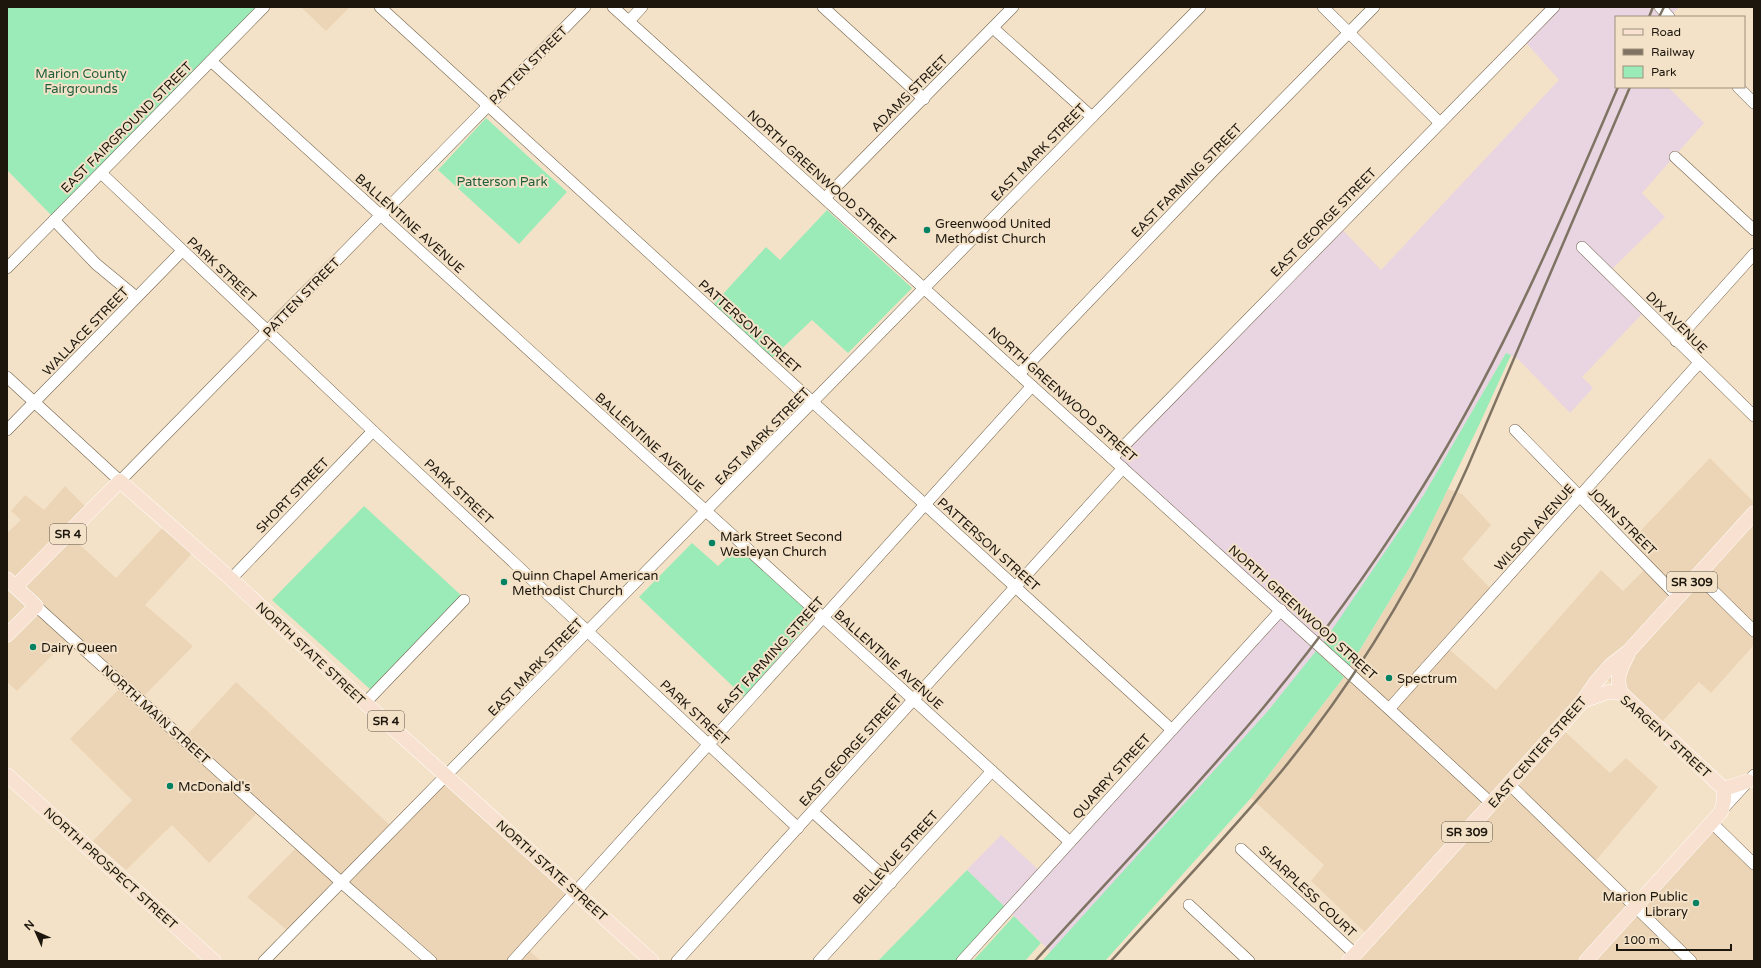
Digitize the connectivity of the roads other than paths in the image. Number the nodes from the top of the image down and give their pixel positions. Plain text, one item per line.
1 (264, 7) edge
2 (380, 7) edge
3 (585, 7) edge
4 (613, 7) edge
5 (642, 7) edge
6 (823, 7) edge
7 (1200, 7) edge
8 (1323, 7) edge
9 (1374, 7) edge
10 (1554, 7) edge
11 (1660, 7) edge
12 (1012, 8) edge
13 (1668, 16) edge
14 (628, 21) junction
15 (993, 28) junction
16 (1350, 32) junction
17 (211, 61) junction
18 (1739, 88) edge
19 (924, 99) junction
20 (1754, 102) edge
21 (488, 106) junction
22 (1092, 117) junction
23 (1440, 123) junction
24 (1675, 157) dead end
25 (101, 173) junction
26 (825, 198) junction
27 (381, 215) junction
28 (54, 220) junction
29 (1754, 230) edge
30 (1582, 247) dead end
31 (182, 251) junction
32 (1754, 254) edge
33 (7, 268) edge
34 (925, 289) junction
35 (136, 297) junction
36 (268, 331) junction
37 (1676, 341) junction
38 (1699, 363) junction
39 (1019, 374) junction
40 (7, 376) edge
41 (1032, 386) junction
42 (35, 402) junction
43 (813, 403) junction
44 (1754, 416) edge
45 (7, 430) edge
46 (1515, 430) dead end
47 (373, 431) junction
48 (1112, 458) junction
49 (1123, 468) junction
50 (120, 481) junction
51 (1580, 497) junction
52 (925, 505) junction
53 (706, 512) junction
54 (1754, 513) edge
55 (1698, 576) junction
56 (231, 579) junction
57 (12, 582) edge
58 (1016, 587) junction
59 (1678, 597) junction
60 (464, 600) dead end
61 (36, 606) junction
62 (1280, 610) junction
63 (823, 618) junction
64 (1754, 631) edge
65 (589, 632) junction
66 (7, 635) edge
67 (1629, 651) junction
68 (1620, 693) junction
69 (913, 700) junction
70 (1583, 701) junction
71 (365, 703) junction
72 (1389, 708) junction
73 (1172, 730) junction
74 (709, 744) junction
75 (992, 771) junction
76 (7, 775) edge
77 (447, 776) junction
78 (1751, 778) edge
79 (1509, 784) junction
80 (1724, 789) junction
81 (1492, 804) junction
82 (813, 812) junction
83 (1716, 817) junction
84 (798, 828) junction
85 (1070, 842) junction
86 (1242, 849) dead end
87 (1754, 864) edge
88 (891, 882) junction
89 (342, 883) junction
90 (575, 892) junction
91 (1189, 905) dead end
92 (1636, 906) junction
93 (1352, 958) edge
94 (214, 961) edge
95 (264, 961) edge
96 (431, 961) edge
97 (513, 961) edge
98 (652, 961) edge
99 (677, 961) edge
100 (819, 961) edge
101 (962, 961) edge
102 (1249, 961) edge
103 (1586, 961) edge
104 (1691, 961) edge

1 - 17 street, EAST FAIRGROUND STREET
2 - 21 street, PATTERSON STREET
3 - 21 street, PATTEN STREET
4 - 14 street, NORTH GREENWOOD STREET
5 - 14 street
6 - 19 street
7 - 22 street, EAST MARK STREET
8 - 16 street
9 - 16 street, EAST FARMING STREET
10 - 23 street, EAST GEORGE STREET
11 - 13 street
12 - 15 street, ADAMS STREET
14 - 26 street, NORTH GREENWOOD STREET
15 - 19 street, ADAMS STREET
15 - 22 street
16 - 23 street
16 - 39 street, EAST FARMING STREET
17 - 25 street, EAST FAIRGROUND STREET
17 - 27 street, BALLENTINE AVENUE
18 - 20 street
19 - 26 street, ADAMS STREET
21 - 27 street, PATTEN STREET
21 - 43 street, PATTERSON STREET
22 - 34 street, EAST MARK STREET
23 - 48 street, EAST GEORGE STREET
24 - 29 street
25 - 28 street, EAST FAIRGROUND STREET
25 - 31 street, PARK STREET
26 - 34 street, NORTH GREENWOOD STREET
27 - 36 street, PATTEN STREET
27 - 53 street, BALLENTINE AVENUE
28 - 33 street, EAST FAIRGROUND STREET
28 - 35 street
30 - 37 street, DIX AVENUE
31 - 35 street, WALLACE STREET
31 - 36 street, PARK STREET
32 - 37 street
34 - 39 street, NORTH GREENWOOD STREET
34 - 43 street, EAST MARK STREET
35 - 42 street, WALLACE STREET
36 - 47 street, PARK STREET
36 - 50 street, PATTEN STREET
37 - 38 street, DIX AVENUE
38 - 44 street, DIX AVENUE
38 - 51 street, WILSON AVENUE
39 - 41 street, NORTH GREENWOOD STREET
40 - 42 street, NORTH STATE STREET
41 - 48 street, NORTH GREENWOOD STREET
41 - 52 street, EAST FARMING STREET
42 - 45 street, WALLACE STREET
42 - 50 street, NORTH STATE STREET
43 - 52 street, PATTERSON STREET
43 - 53 street, EAST MARK STREET
46 - 51 street, JOHN STREET
47 - 56 street, SHORT STREET
47 - 65 street, PARK STREET
48 - 49 street, NORTH GREENWOOD STREET
49 - 58 street, EAST GEORGE STREET
49 - 62 street, NORTH GREENWOOD STREET
50 - 56 main road, NORTH STATE STREET / SR 4
50 - 57 main road, PATTEN STREET / SR 4
51 - 59 street, JOHN STREET
51 - 72 street, WILSON AVENUE
52 - 58 street, PATTERSON STREET
52 - 63 street, EAST FARMING STREET
53 - 63 street, BALLENTINE AVENUE
53 - 65 street, EAST MARK STREET
54 - 55 main road, EAST CENTER STREET / SR 309
55 - 59 main road, EAST CENTER STREET / SR 309
55 - 64 street
56 - 71 main road, NORTH STATE STREET / SR 4
57 - 61 main road, NORTH MAIN STREET / SR 4
58 - 69 street, EAST GEORGE STREET
58 - 73 street, PATTERSON STREET
59 - 67 main road, EAST CENTER STREET / SR 309
60 - 71 street
61 - 66 main road
61 - 89 street, NORTH MAIN STREET
62 - 72 street, NORTH GREENWOOD STREET
62 - 73 street, QUARRY STREET
63 - 69 street, BALLENTINE AVENUE
63 - 74 street, EAST FARMING STREET
65 - 74 street, PARK STREET
65 - 77 street, EAST MARK STREET
67 - 68 main road, EAST CENTER STREET / SR 309
67 - 70 main road, EAST CENTER STREET / SR 309
68 - 70 main road, SARGENT STREET / SR 309
68 - 80 main road, SARGENT STREET
69 - 75 street, BALLENTINE AVENUE
69 - 82 street, EAST GEORGE STREET
70 - 79 main road, EAST CENTER STREET / SR 309
71 - 77 main road, NORTH STATE STREET / SR 4
72 - 81 street, NORTH GREENWOOD STREET
73 - 85 street, QUARRY STREET
74 - 84 street, PARK STREET
74 - 90 street, EAST FARMING STREET
75 - 85 street, BALLENTINE AVENUE
75 - 88 street, BELLEVUE STREET
76 - 94 main road, NORTH PROSPECT STREET
77 - 89 street, EAST MARK STREET
77 - 90 main road, NORTH STATE STREET / SR 4
78 - 80 main road
78 - 83 street
79 - 81 main road, EAST CENTER STREET / SR 309
79 - 92 street
80 - 83 main road
81 - 93 main road, EAST CENTER STREET / SR 309
82 - 84 street, EAST GEORGE STREET
82 - 88 street
83 - 87 street
83 - 92 main road
84 - 99 street, EAST GEORGE STREET
85 - 101 street, QUARRY STREET
86 - 93 street, SHARPLESS COURT
88 - 100 street, BELLEVUE STREET
89 - 95 street, EAST MARK STREET
89 - 96 street, NORTH MAIN STREET
90 - 97 street, EAST FARMING STREET
90 - 98 main road, NORTH STATE STREET / SR 4
91 - 102 street
92 - 103 main road
92 - 104 street

